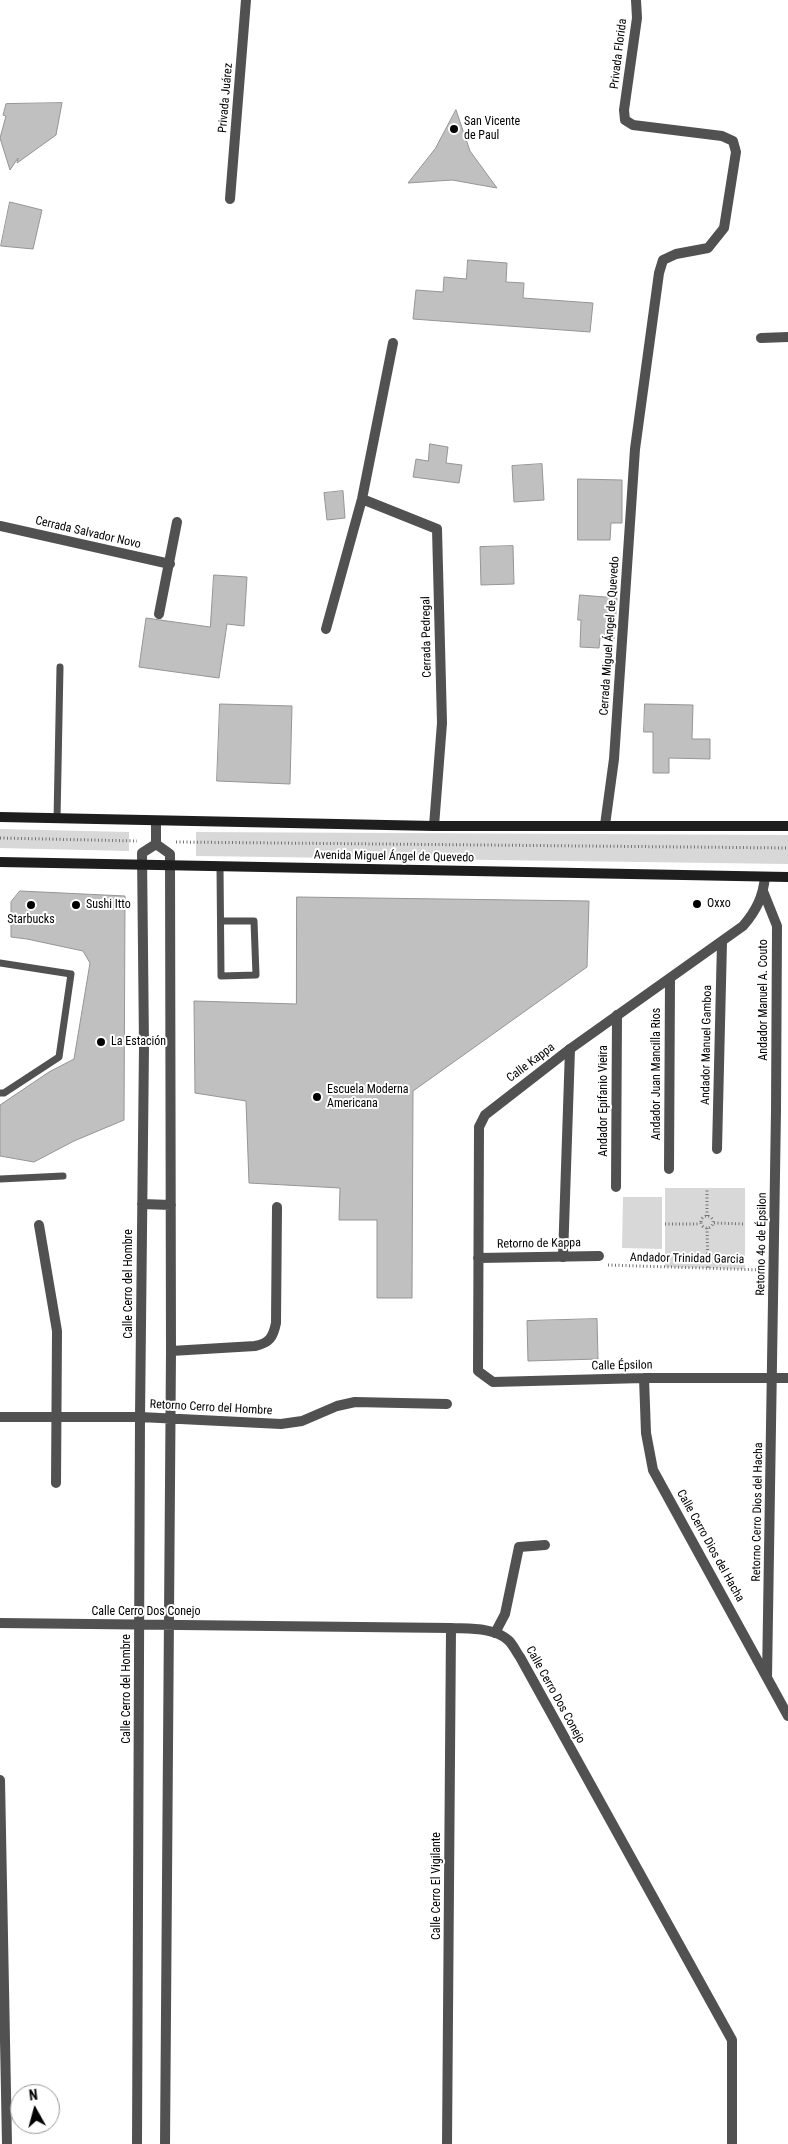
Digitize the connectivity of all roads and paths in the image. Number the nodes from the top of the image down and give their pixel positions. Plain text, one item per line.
1 (246, 0) edge
2 (636, 0) edge
3 (624, 110) joint
4 (230, 198) dead end
5 (788, 336) edge
6 (761, 338) dead end
7 (393, 343) dead end
8 (362, 499) junction
9 (177, 522) dead end
10 (0, 526) edge
11 (170, 564) junction
12 (159, 614) dead end
13 (326, 629) dead end
14 (60, 666) dead end
15 (0, 817) edge
16 (57, 819) junction
17 (156, 821) junction
18 (605, 825) junction
19 (434, 826) junction
20 (788, 826) edge
21 (0, 838) edge
22 (156, 842) junction
23 (788, 848) edge
24 (0, 864) edge
25 (142, 864) junction
26 (170, 864) junction
27 (220, 866) junction
28 (765, 877) junction
29 (788, 877) edge
30 (763, 891) junction
31 (221, 922) junction
32 (722, 942) junction
33 (0, 963) edge
34 (670, 979) junction
35 (618, 1015) junction
36 (570, 1049) junction
37 (0, 1093) edge
38 (776, 1111) joint
39 (718, 1149) dead end
40 (669, 1169) dead end
41 (63, 1176) dead end
42 (0, 1178) edge
43 (616, 1187) dead end
44 (707, 1188) dead end
45 (142, 1204) junction
46 (171, 1205) junction
47 (277, 1207) dead end
48 (707, 1216) junction
49 (714, 1223) junction
50 (665, 1224) dead end
51 (700, 1224) junction
52 (746, 1224) dead end
53 (39, 1225) dead end
54 (707, 1228) junction
55 (563, 1257) junction
56 (478, 1258) junction
57 (600, 1260) joint
58 (708, 1268) junction
59 (774, 1270) junction
60 (171, 1350) junction
61 (478, 1353) joint
62 (773, 1377) junction
63 (644, 1378) junction
64 (788, 1378) edge
65 (446, 1404) dead end
66 (55, 1416) junction
67 (0, 1417) edge
68 (140, 1417) junction
69 (169, 1418) junction
70 (56, 1482) dead end
71 (545, 1545) dead end
72 (0, 1623) edge
73 (140, 1624) junction
74 (168, 1624) junction
75 (450, 1628) junction
76 (494, 1633) junction
77 (767, 1678) junction
78 (788, 1716) edge
79 (0, 1780) edge
80 (7, 2144) edge
81 (138, 2144) edge
82 (165, 2144) edge
83 (448, 2144) edge
84 (732, 2144) edge

1 - 4 street, Privada Juárez
2 - 3 street, Privada Florida
3 - 18 street, Cerrada Miguel Ángel de Quevedo
5 - 6 street
7 - 8 street
8 - 13 street
8 - 19 street, Cerrada Pedregal
9 - 11 street
10 - 11 street, Cerrada Salvador Novo
11 - 12 street
14 - 16 lane
15 - 16 main road
16 - 17 main road
17 - 19 main road
17 - 22 street
18 - 19 main road
18 - 20 main road
21 - 22 path
22 - 23 path
22 - 25 street
22 - 26 street
24 - 25 main road, Avenida Miguel Ángel de Quevedo
25 - 26 main road, Avenida Miguel Ángel de Quevedo
25 - 45 street, Calle Cerro del Hombre
26 - 27 main road, Avenida Miguel Ángel de Quevedo
26 - 46 street
27 - 28 main road, Avenida Miguel Ángel de Quevedo
27 - 31 lane
28 - 29 main road, Avenida Miguel Ángel de Quevedo
28 - 30 street, Calle Kappa
30 - 32 street, Calle Kappa
30 - 38 street, Andador Manuel A. Couto
31 - 31 lane
32 - 34 street, Calle Kappa
32 - 39 street, Andador Manuel Gamboa
33 - 37 lane
34 - 35 street, Calle Kappa
34 - 40 street, Andador Juan Mancilla Rios
35 - 36 street, Calle Kappa
35 - 43 street, Andador Epifanio Vieira
36 - 55 street
36 - 56 street, Calle Kappa
38 - 59 street, Retorno 4o de Épsilon
41 - 42 lane
44 - 48 path
45 - 46 street
45 - 68 street, Calle Cerro del Hombre
46 - 60 street
47 - 60 street
48 - 49 path
48 - 51 path
49 - 52 path
49 - 54 path
50 - 51 path
51 - 54 path
53 - 66 street
54 - 58 path
55 - 56 street, Retorno de Kappa
55 - 57 street, Retorno de Kappa
56 - 61 street, Calle Kappa
57 - 58 path, Andador Trinidad Garcia
58 - 59 path, Andador Trinidad Garcia
59 - 62 street, Retorno 4o de Épsilon
60 - 69 street
61 - 63 street, Calle Épsilon
62 - 63 street, Calle Épsilon
62 - 64 street, Calle Épsilon
62 - 77 street, Retorno Cerro Dios del Hacha
63 - 77 street, Calle Cerro Dios del Hacha
65 - 69 street, Retorno Cerro del Hombre
66 - 67 street, Retorno Cerro del Hombre
66 - 68 street, Retorno Cerro del Hombre
66 - 70 street
68 - 69 street, Retorno Cerro del Hombre
68 - 73 street, Calle Cerro del Hombre
69 - 74 street
71 - 76 street
72 - 73 street, Calle Cerro Dos Conejo
73 - 74 street, Calle Cerro Dos Conejo
73 - 81 street, Calle Cerro del Hombre
74 - 75 street, Calle Cerro Dos Conejo
74 - 82 street
75 - 76 street, Calle Cerro Dos Conejo
75 - 83 street, Calle Cerro El Vigilante
76 - 84 street, Calle Cerro Dos Conejo
77 - 78 street, Calle Cerro Dios del Hacha
79 - 80 street

